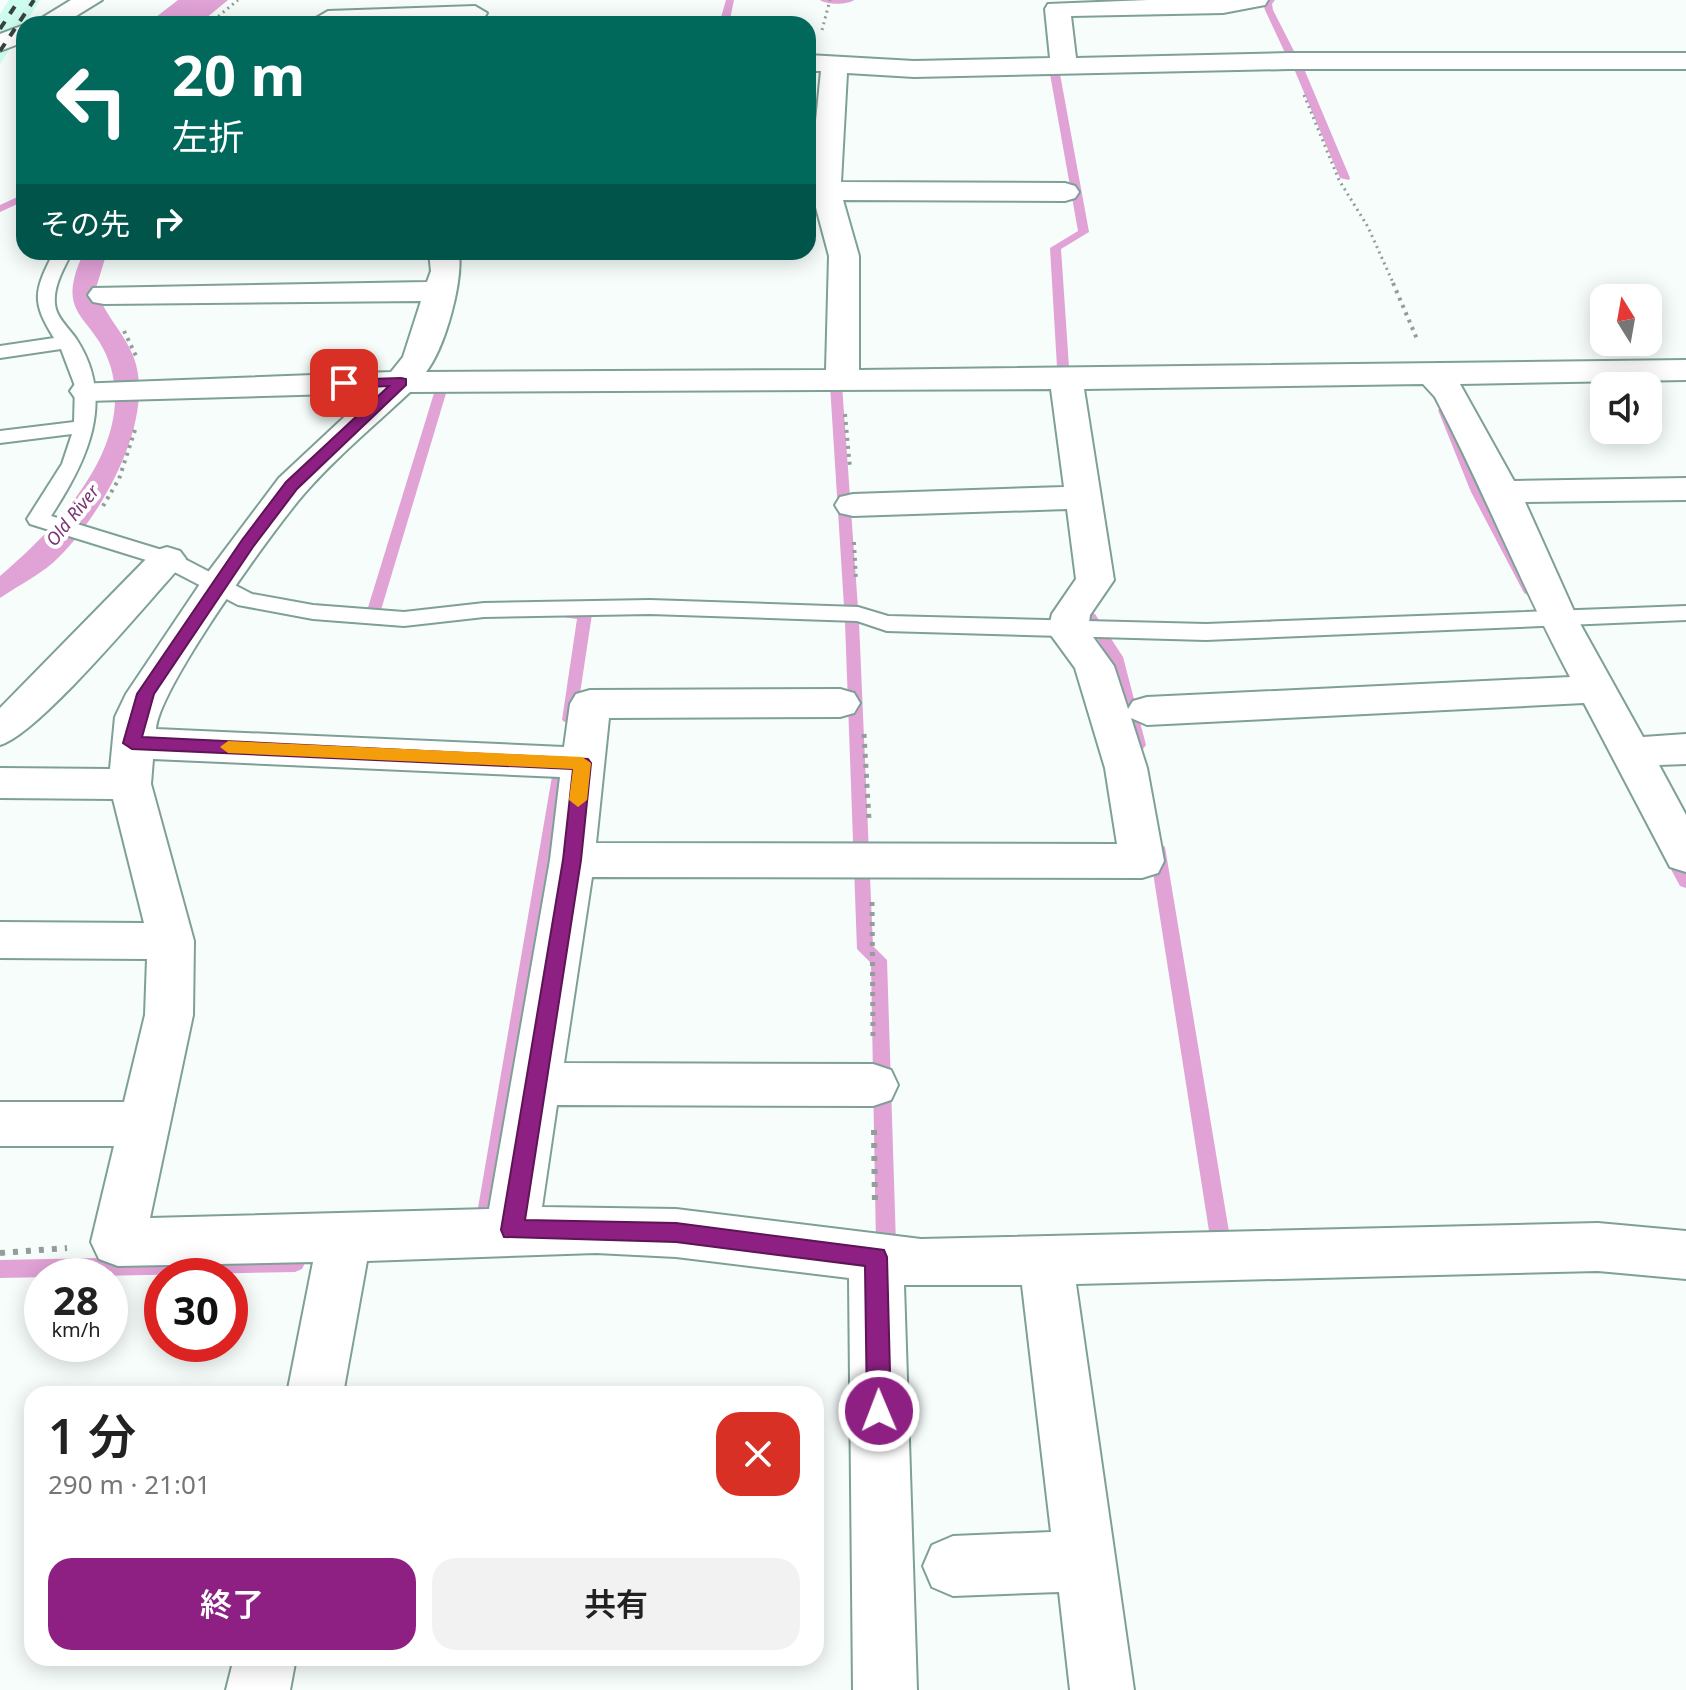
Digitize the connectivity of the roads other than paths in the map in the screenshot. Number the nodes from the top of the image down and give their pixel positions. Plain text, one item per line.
1 (90, 0) edge
2 (1256, 0) edge
3 (1265, 0) edge
4 (475, 13) dead end
5 (329, 14) edge
6 (59, 16) edge
7 (1280, 41) junction
8 (1686, 61) edge
9 (821, 64) edge
10 (1061, 68) junction
11 (817, 191) edge
12 (1065, 192) dead end
13 (59, 260) edge
14 (442, 272) edge
15 (104, 295) dead end
16 (69, 342) junction
17 (0, 352) edge
18 (1686, 370) edge
19 (1432, 374) junction
20 (842, 379) junction
21 (1066, 379) junction
22 (401, 382) junction
23 (96, 390) junction
24 (84, 427) junction
25 (0, 437) edge
26 (1686, 489) edge
27 (1502, 492) junction
28 (1084, 497) junction
29 (853, 505) dead end
30 (167, 559) junction
31 (219, 584) junction
32 (1686, 613) edge
33 (1559, 620) junction
34 (1068, 631) junction
35 (1597, 689) junction
36 (840, 703) dead end
37 (1147, 711) dead end
38 (0, 731) edge
39 (1686, 749) edge
40 (1629, 752) junction
41 (582, 763) junction
42 (131, 764) junction
43 (0, 783) edge
44 (1686, 855) edge
45 (572, 860) junction
46 (0, 940) edge
47 (171, 941) junction
48 (535, 1084) junction
49 (873, 1085) dead end
50 (0, 1124) edge
51 (147, 1124) junction
52 (512, 1230) junction
53 (344, 1238) junction
54 (1686, 1255) edge
55 (876, 1257) junction
56 (1046, 1260) junction
57 (316, 1386) edge
58 (1085, 1561) junction
59 (953, 1566) dead end
60 (263, 1666) edge
61 (258, 1690) edge
62 (885, 1690) edge
63 (1102, 1690) edge

1 - 6 street
2 - 10 street
3 - 7 street
4 - 5 street
7 - 8 street
7 - 10 street
9 - 10 street
9 - 11 street
11 - 12 street
11 - 20 street
13 - 16 lane
14 - 15 street
14 - 22 street
16 - 17 lane
16 - 23 lane
18 - 19 street
19 - 21 street
19 - 27 street
20 - 21 street
20 - 22 street
21 - 28 street
22 - 23 street
22 - 31 street
23 - 24 lane
24 - 25 lane
24 - 30 lane
26 - 27 street
27 - 33 street
28 - 29 street
28 - 34 street
30 - 31 lane
30 - 38 street
31 - 34 lane
31 - 42 street
32 - 33 lane
33 - 34 lane
33 - 35 street
34 - 45 street
35 - 37 street
35 - 40 street
36 - 41 street
39 - 40 street
40 - 44 street
41 - 42 street
41 - 45 street
42 - 43 street
42 - 47 street
45 - 48 street
46 - 47 street
47 - 51 street
48 - 49 street
48 - 52 street
50 - 51 street
51 - 53 street
52 - 53 street
52 - 55 street
53 - 57 street
54 - 56 street
55 - 56 street
55 - 62 street
56 - 58 street
58 - 59 street
58 - 63 street
60 - 61 street

